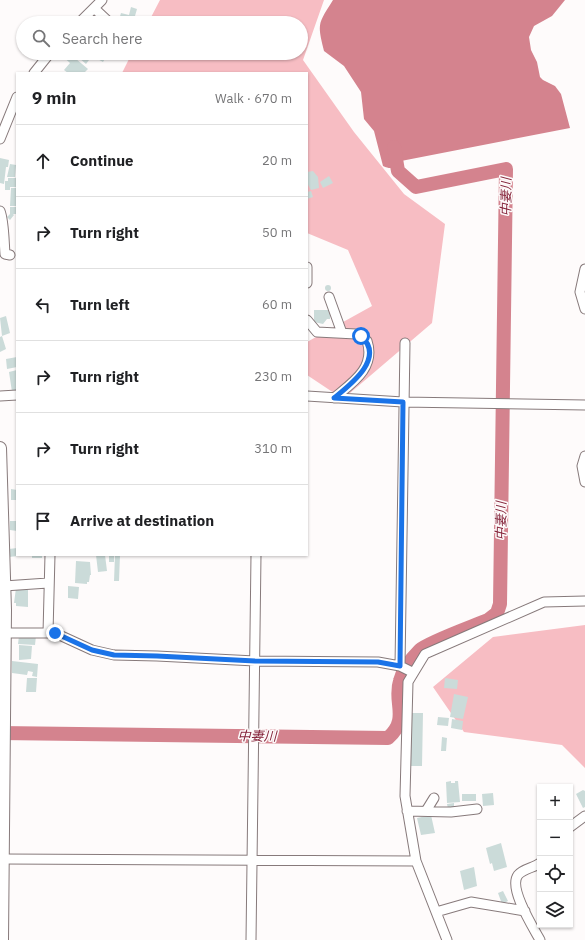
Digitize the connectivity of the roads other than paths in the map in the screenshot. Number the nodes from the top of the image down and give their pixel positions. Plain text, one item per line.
1 (102, 0) edge
2 (94, 8) junction
3 (86, 16) edge
4 (103, 16) edge
5 (44, 60) edge
6 (35, 72) edge
7 (16, 99) edge
8 (0, 139) edge
9 (0, 211) edge
10 (10, 255) dead end
11 (585, 269) edge
12 (329, 297) dead end
13 (584, 304) edge
14 (308, 321) edge
15 (342, 333) junction
16 (405, 343) dead end
17 (16, 395) edge
18 (0, 396) edge
19 (308, 396) edge
20 (334, 398) junction
21 (403, 402) junction
22 (585, 405) edge
23 (0, 448) edge
24 (585, 456) edge
25 (1, 473) edge
26 (585, 482) edge
27 (50, 556) edge
28 (256, 556) edge
29 (48, 583) junction
30 (4, 586) junction
31 (585, 601) edge
32 (2, 633) edge
33 (48, 633) junction
34 (255, 661) junction
35 (406, 669) junction
36 (434, 798) dead end
37 (477, 809) dead end
38 (407, 811) junction
39 (426, 811) junction
40 (585, 816) edge
41 (573, 825) edge
42 (253, 861) junction
43 (416, 861) junction
44 (2, 863) edge
45 (537, 864) edge
46 (525, 911) junction
47 (436, 912) junction
48 (2, 940) edge
49 (251, 940) edge
50 (446, 940) edge
51 (540, 940) edge

1 - 2 street
2 - 3 street
2 - 4 street
5 - 6 street
7 - 8 street
9 - 10 street
11 - 13 street
12 - 15 street
14 - 15 street
15 - 20 street
16 - 21 street
17 - 18 street
19 - 20 street
20 - 21 street
21 - 22 street
21 - 35 street
23 - 25 main road
24 - 26 street
25 - 30 main road
27 - 29 street
28 - 34 street
29 - 30 street
29 - 33 street
30 - 32 main road
31 - 35 street
32 - 33 street
32 - 44 main road
33 - 34 street
34 - 35 street
34 - 42 street
35 - 38 street
36 - 39 street
37 - 39 street
38 - 39 street
38 - 43 street
40 - 41 street
42 - 43 street
42 - 44 street
42 - 49 street
43 - 47 street
44 - 48 main road
45 - 46 street
46 - 47 street
46 - 51 street
47 - 50 street

